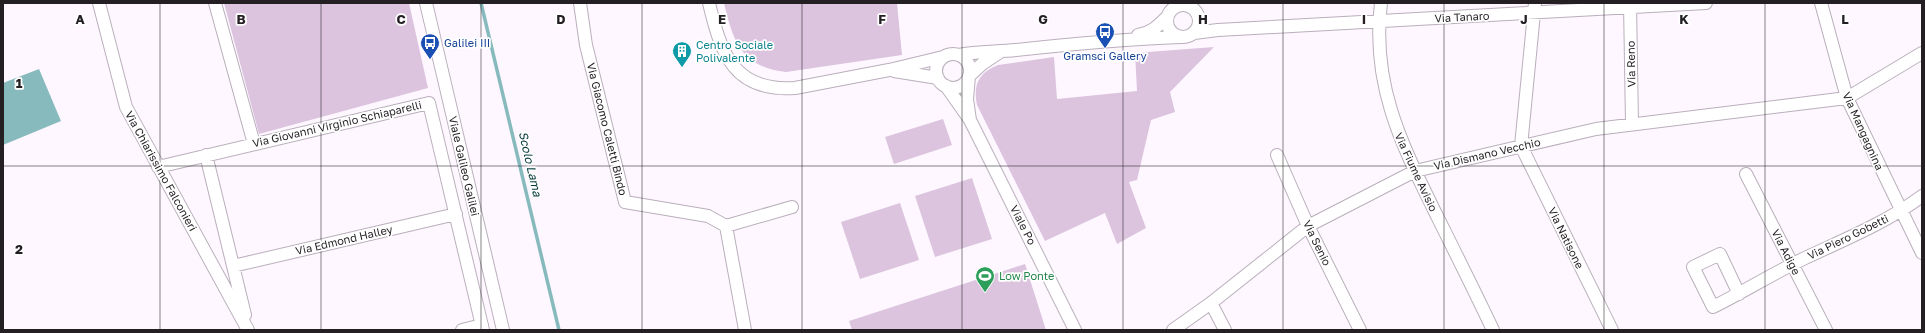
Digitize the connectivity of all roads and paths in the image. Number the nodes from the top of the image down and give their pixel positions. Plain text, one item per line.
1 (99, 3) edge
2 (215, 3) edge
3 (426, 3) edge
4 (580, 3) edge
5 (708, 3) edge
6 (1381, 3) edge
7 (1706, 3) edge
8 (1821, 3) edge
9 (1177, 4) edge
10 (1630, 5) edge
11 (1534, 8) edge
12 (1195, 9) edge
13 (1167, 17) junction
14 (1379, 22) junction
15 (1218, 30) junction
16 (1194, 33) junction
17 (1181, 37) junction
18 (1115, 39) junction
19 (1000, 52) junction
20 (1922, 52) edge
21 (958, 56) junction
22 (943, 58) junction
23 (889, 70) junction
24 (969, 76) junction
25 (942, 82) junction
26 (1846, 98) junction
27 (970, 120) junction
28 (1632, 124) junction
29 (254, 144) junction
30 (1521, 146) junction
31 (460, 147) junction
32 (441, 153) junction
33 (206, 155) junction
34 (1277, 155) dead end
35 (158, 167) junction
36 (1415, 171) junction
37 (1746, 174) dead end
38 (1922, 196) edge
39 (792, 207) dead end
40 (1901, 212) junction
41 (456, 214) junction
42 (726, 226) junction
43 (1308, 226) junction
44 (1922, 253) edge
45 (1792, 265) junction
46 (233, 266) junction
47 (491, 278) junction
48 (472, 282) junction
49 (1739, 294) dead end
50 (1211, 303) junction
51 (482, 328) edge
52 (248, 330) edge
53 (462, 330) edge
54 (503, 330) edge
55 (745, 330) edge
56 (1075, 330) edge
57 (1173, 330) edge
58 (1225, 330) edge
59 (1360, 330) edge
60 (1494, 330) edge
61 (1612, 330) edge
62 (1826, 330) edge

1 - 35 street, Via Chiarissimo Falconieri
2 - 29 street
3 - 31 street, Viale Galileo Galilei
4 - 42 street, Via Giacomo Caletti Bindo
5 - 23 street
6 - 14 street, Via Fiume Avisio
7 - 10 street, Via Tanaro
8 - 26 street, Via Mangagnina
9 - 12 street
9 - 13 street
10 - 11 street, Via Tanaro
10 - 28 street, Via Reno
11 - 14 street, Via Tanaro
11 - 30 street
12 - 15 street
12 - 16 street
13 - 17 street
13 - 18 street
14 - 15 street, Via Tanaro
14 - 36 street, Via Fiume Avisio
15 - 16 street, Via Tanaro
16 - 17 street
17 - 18 street
18 - 19 street
19 - 21 street
19 - 24 street
20 - 26 street
21 - 22 street
21 - 24 street
22 - 23 street
22 - 25 street
23 - 25 street
24 - 25 street
24 - 27 street, Viale Po
25 - 27 street, Viale Po
26 - 28 street, Via Dismano Vecchio
26 - 40 street, Via Mangagnina
27 - 56 street, Viale Po
28 - 30 street, Via Dismano Vecchio
29 - 32 street, Via Giovanni Virginio Schiaparelli
29 - 33 street, Via Giovanni Virginio Schiaparelli
30 - 36 street, Via Dismano Vecchio
30 - 61 street, Via Natisone
31 - 32 street
31 - 47 street, Viale Galileo Galilei
32 - 41 street, Via Giovanni Virginio Schiaparelli
33 - 35 street, Via Giovanni Virginio Schiaparelli
33 - 46 street
34 - 43 street, Via Senio
35 - 52 street, Via Chiarissimo Falconieri
36 - 43 street, Via Dismano Vecchio
36 - 60 street, Via Fiume Avisio
37 - 45 street, Via Adige
38 - 40 street, Via Piero Gobetti
39 - 42 street
40 - 44 street, Via Mangagnina
40 - 45 street, Via Piero Gobetti
41 - 46 street, Via Edmond Halley
41 - 48 street, Via Giovanni Virginio Schiaparelli
42 - 55 street
43 - 50 street, Via Dismano Vecchio
43 - 59 street, Via Senio
45 - 49 street, Via Piero Gobetti
45 - 62 street, Via Adige
46 - 52 street
47 - 48 street
47 - 54 street, Viale Galileo Galilei
48 - 51 street, Via Giovanni Virginio Schiaparelli
50 - 57 street, Via Dismano Vecchio
50 - 58 street
51 - 53 street

